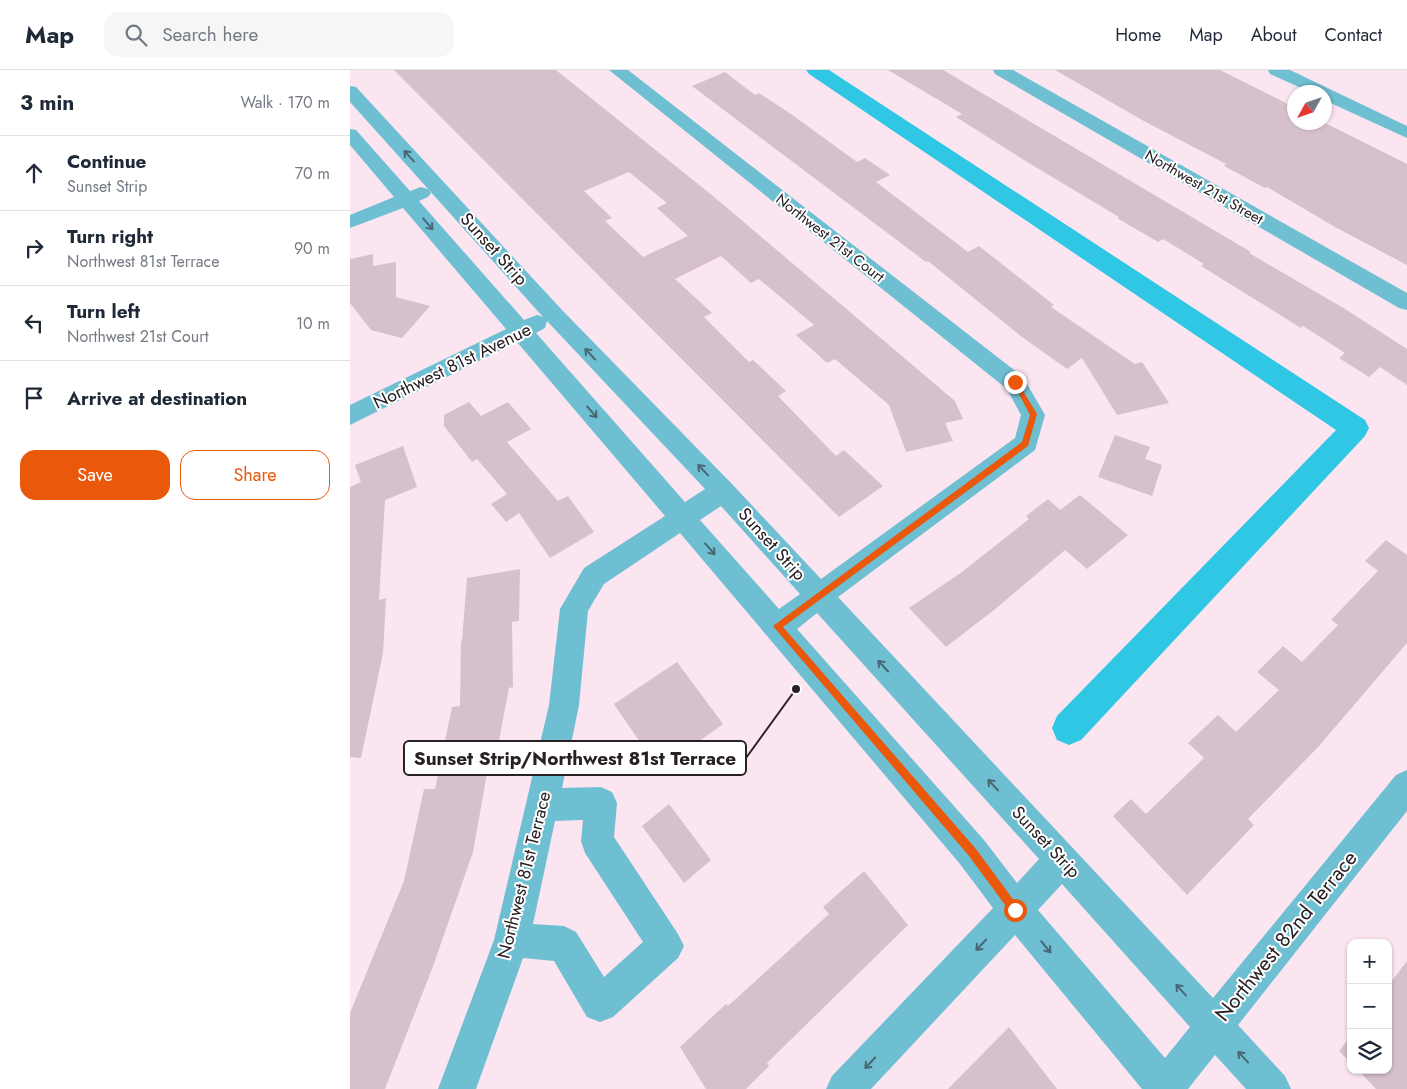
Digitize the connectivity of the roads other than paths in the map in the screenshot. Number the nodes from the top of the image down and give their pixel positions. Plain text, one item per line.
1 (617, 70) edge
2 (1001, 70) edge
3 (1276, 70) edge
4 (1307, 85) edge
5 (350, 91) edge
6 (1332, 97) edge
7 (1407, 133) edge
8 (350, 134) edge
9 (437, 186) junction
10 (406, 199) junction
11 (350, 222) edge
12 (1407, 303) edge
13 (554, 315) junction
14 (521, 331) junction
15 (350, 416) edge
16 (723, 491) junction
17 (683, 517) junction
18 (819, 596) junction
19 (777, 626) junction
20 (1407, 786) edge
21 (542, 805) junction
22 (1062, 860) junction
23 (1015, 910) junction
24 (512, 940) junction
25 (1214, 1026) junction
26 (1165, 1088) edge
27 (457, 1089) edge
28 (845, 1089) edge
29 (1272, 1089) edge

1 - 18 street, Northwest 21st Court
2 - 12 street, Northwest 21st Street
3 - 4 street
9 -> 5 street, Sunset Strip
6 - 7 street
8 - 10 street, Sunset Strip
9 - 10 street
9 - 13 street, Sunset Strip
10 - 11 street
10 -> 14 street, Sunset Strip
13 - 14 street, Northwest 81st Avenue
16 -> 13 street, Sunset Strip
14 - 15 street, Northwest 81st Avenue
14 -> 17 street, Sunset Strip
16 - 17 street, Northwest 81st Terrace
16 - 18 street, Sunset Strip
17 -> 19 street, Sunset Strip
17 - 21 street, Northwest 81st Terrace
18 - 19 street
22 -> 18 street, Sunset Strip
19 - 23 street, Sunset Strip
20 - 25 street, Northwest 82nd Terrace
21 - 24 street, Northwest 81st Terrace
21 - 24 street
22 - 23 street
25 -> 22 street, Sunset Strip
23 -> 26 street, Sunset Strip
23 -> 28 street
24 - 27 street, Northwest 81st Terrace
25 - 26 street, Northwest 82nd Terrace
29 -> 25 street, Sunset Strip

